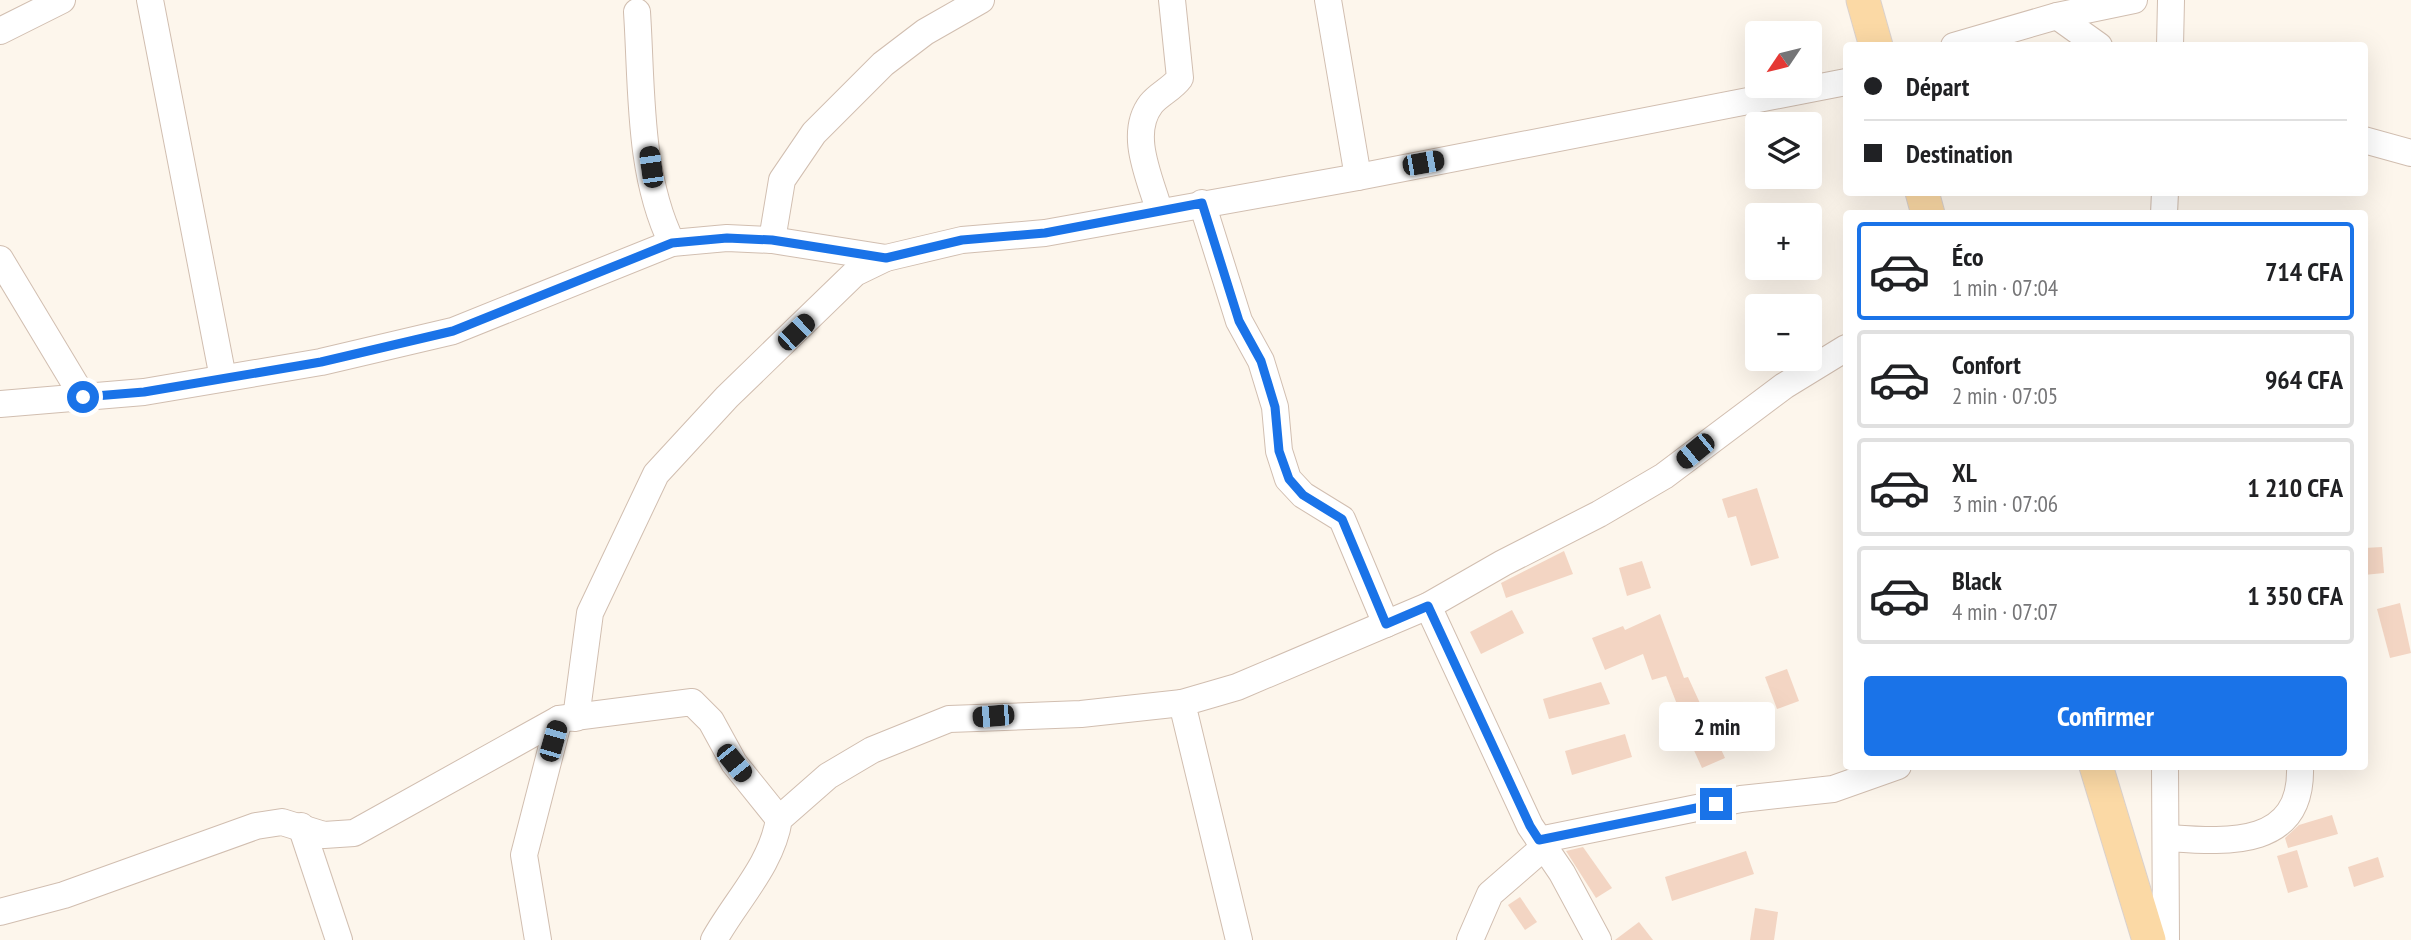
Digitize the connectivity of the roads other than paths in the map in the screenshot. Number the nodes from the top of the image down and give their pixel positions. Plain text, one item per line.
1 (62, 0) edge
2 (150, 0) edge
3 (981, 0) edge
4 (1172, 0) edge
5 (1328, 0) edge
6 (1863, 0) edge
7 (2134, 0) edge
8 (2171, 0) edge
9 (637, 12) dead end
10 (2057, 16) junction
11 (0, 31) edge
12 (1875, 42) edge
13 (1968, 42) edge
14 (2093, 42) edge
15 (2170, 42) edge
16 (1843, 83) edge
17 (2368, 141) edge
18 (2411, 153) edge
19 (1358, 177) junction
20 (1202, 203) junction
21 (1159, 210) junction
22 (772, 240) junction
23 (672, 243) junction
24 (886, 258) junction
25 (0, 259) edge
26 (1843, 350) edge
27 (223, 378) junction
28 (83, 397) junction
29 (0, 404) edge
30 (1428, 606) junction
31 (1386, 624) junction
32 (1182, 702) junction
33 (568, 718) junction
34 (1887, 770) edge
35 (2097, 770) edge
36 (2165, 770) edge
37 (2300, 770) edge
38 (779, 819) junction
39 (301, 826) junction
40 (2168, 838) junction
41 (1541, 844) junction
42 (0, 912) edge
43 (339, 940) edge
44 (538, 940) edge
45 (714, 940) edge
46 (1239, 940) edge
47 (1470, 940) edge
48 (1598, 940) edge
49 (2149, 940) edge
50 (2166, 940) edge

1 - 11 street
2 - 27 street
3 - 22 street
4 - 21 street
5 - 19 street
6 - 12 main road
7 - 10 street
8 - 15 street
9 - 23 street
10 - 13 street
10 - 14 street
16 - 19 street
17 - 18 street
19 - 20 street
20 - 21 street
20 - 31 street
21 - 24 street
22 - 23 street
22 - 24 street
23 - 27 street
24 - 33 street
25 - 28 street
26 - 30 street
27 - 28 street
28 - 29 street
30 - 31 street
30 - 41 street
31 - 32 street
32 - 38 street
32 - 46 street
33 - 38 street
33 - 39 street
33 - 44 street
34 - 41 street
35 - 49 main road
36 - 40 street
37 - 40 street
38 - 45 street
39 - 42 street
39 - 43 street
40 - 50 street
41 - 47 street
41 - 48 street

